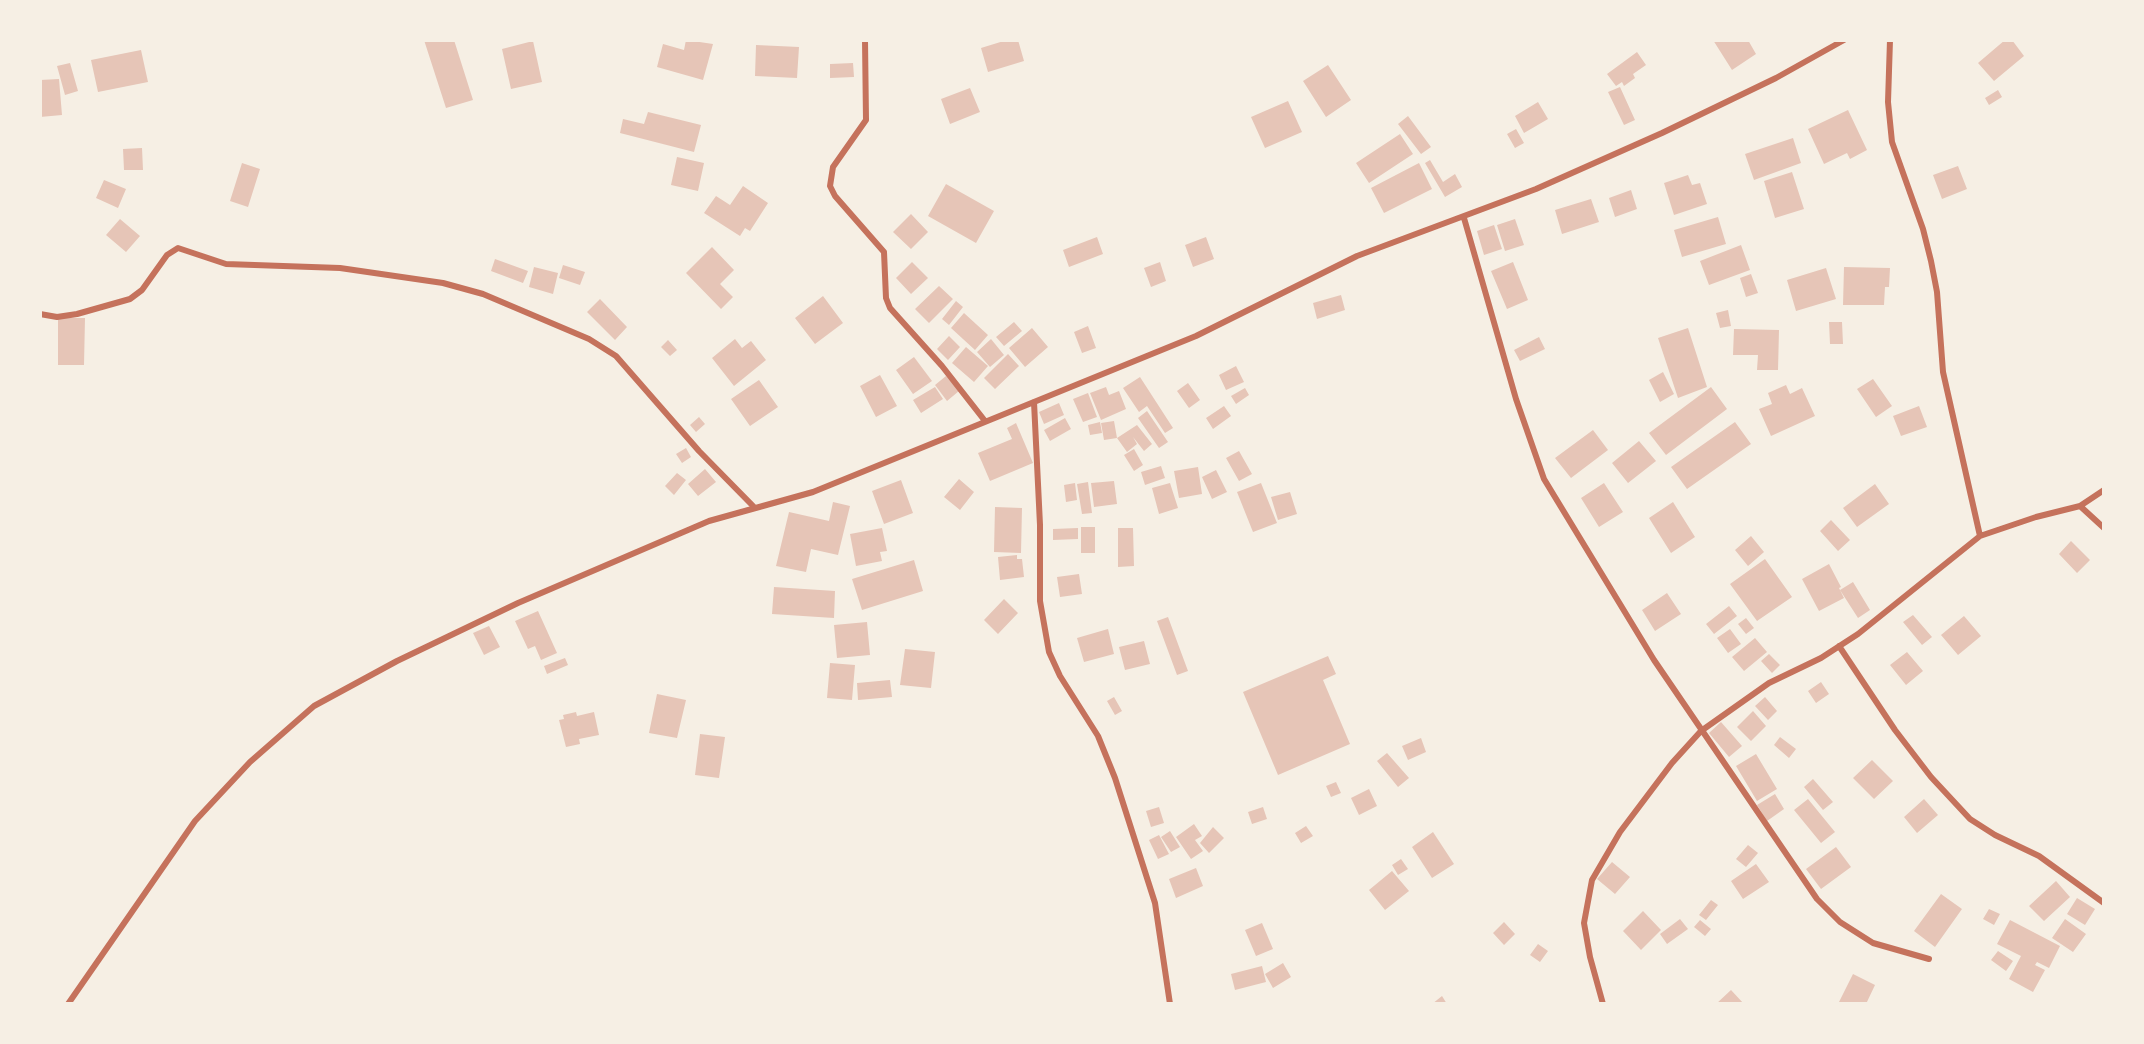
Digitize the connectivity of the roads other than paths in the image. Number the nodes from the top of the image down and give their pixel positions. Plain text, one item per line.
1 (865, 40) edge
2 (1845, 40) edge
3 (1890, 40) edge
4 (1464, 218) junction
5 (40, 314) edge
6 (1034, 402) junction
7 (985, 421) junction
8 (2103, 490) edge
9 (2080, 506) junction
10 (754, 508) junction
11 (2103, 528) edge
12 (1980, 536) junction
13 (1839, 646) junction
14 (1701, 731) junction
15 (2103, 903) edge
16 (1929, 959) dead end
17 (68, 1004) edge
18 (1170, 1004) edge
19 (1603, 1004) edge

1 - 7 street
2 - 4 street
3 - 12 street
4 - 6 street
4 - 14 street
5 - 10 street
6 - 7 street
6 - 18 street
7 - 10 street
8 - 9 street
9 - 11 street
9 - 12 street
10 - 17 street
12 - 13 street
13 - 14 street
13 - 15 street
14 - 16 street
14 - 19 street

